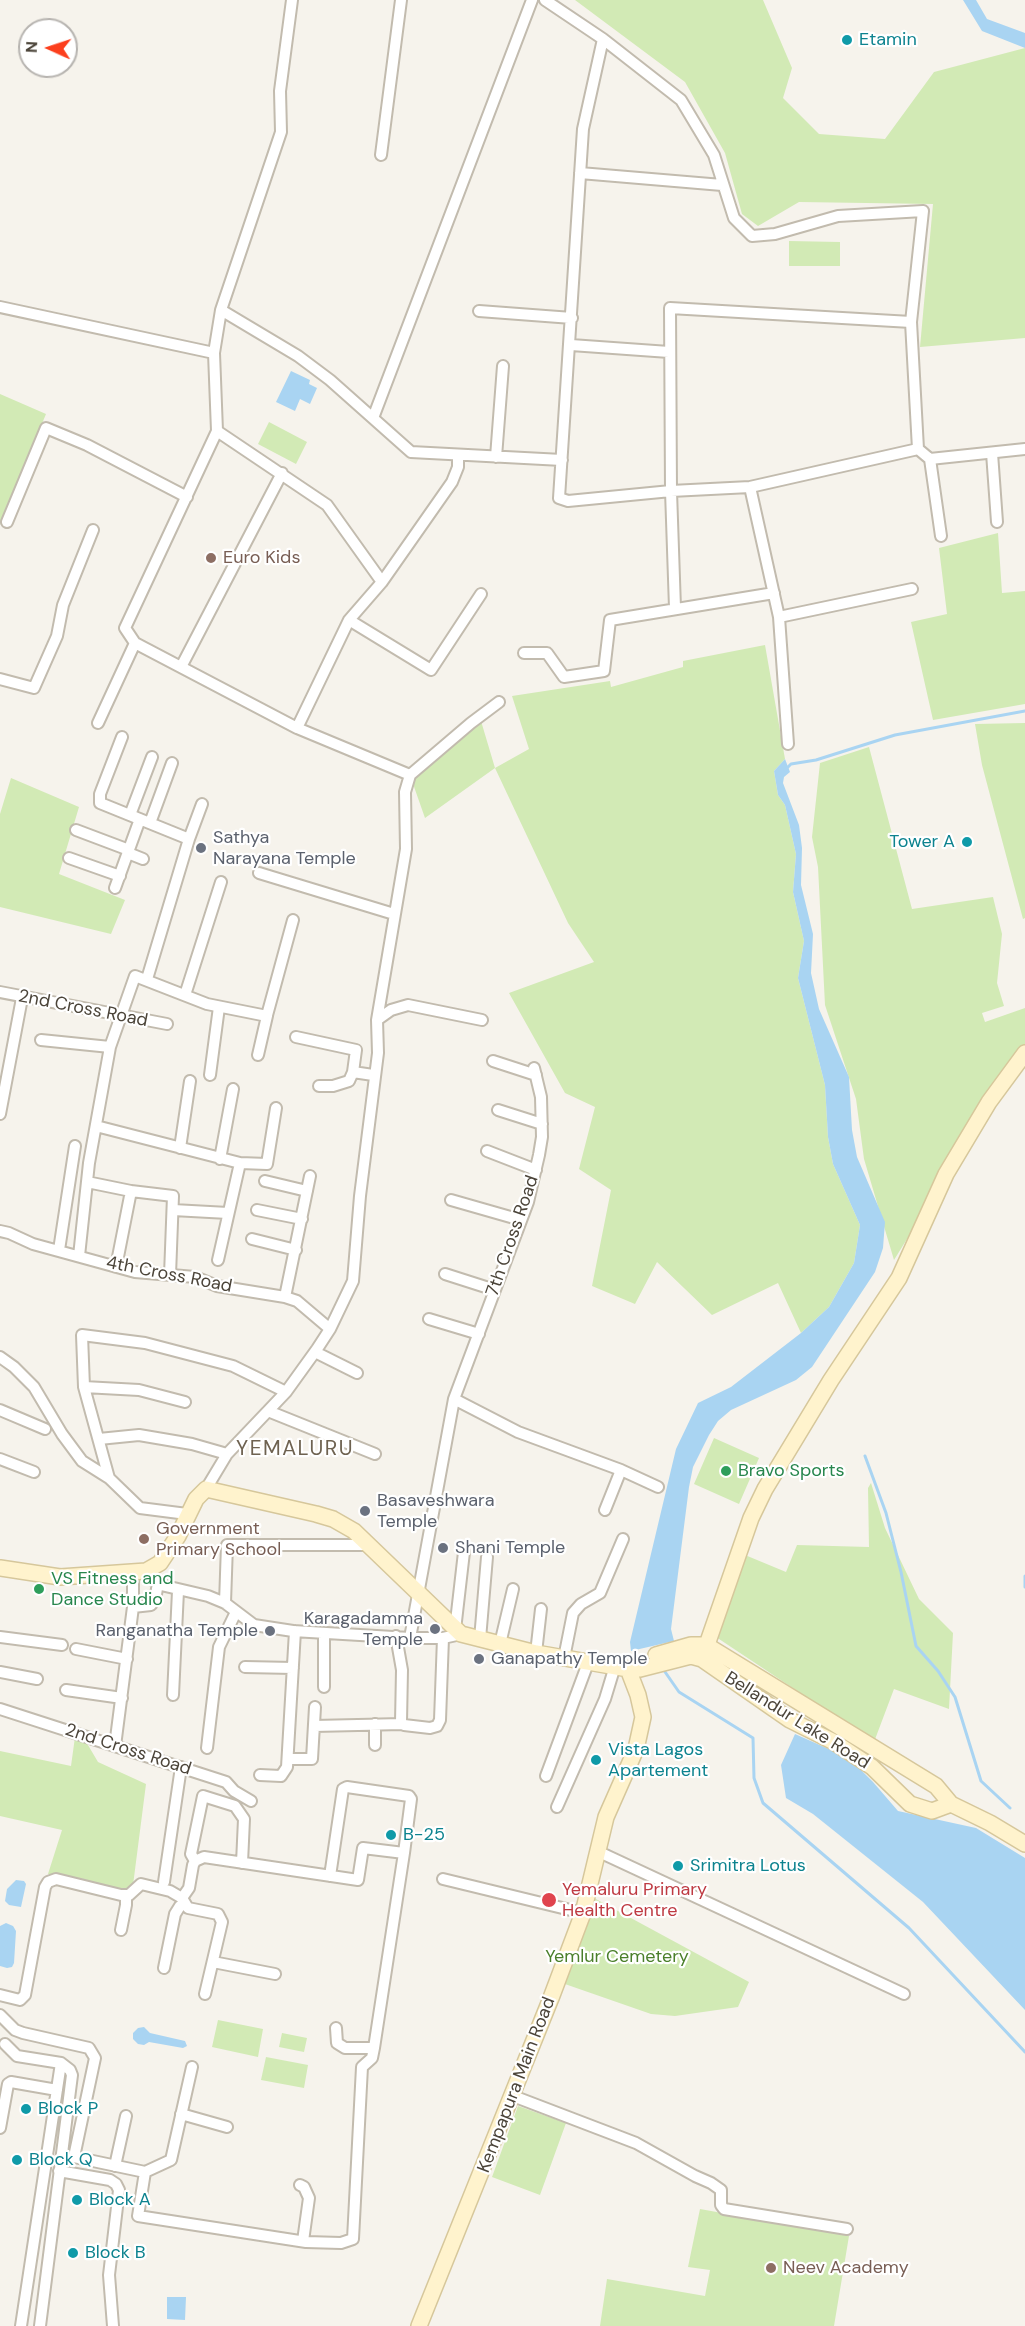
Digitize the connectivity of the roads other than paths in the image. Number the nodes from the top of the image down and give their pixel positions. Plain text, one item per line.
1 (292, 0) edge
2 (401, 0) edge
3 (532, 0) edge
4 (545, 0) edge
5 (603, 39) junction
6 (381, 155) dead end
7 (580, 173) junction
8 (722, 185) junction
9 (0, 306) edge
10 (221, 310) junction
11 (479, 311) dead end
12 (572, 318) junction
13 (911, 322) junction
14 (571, 345) junction
15 (669, 352) junction
16 (214, 353) junction
17 (503, 366) dead end
18 (373, 418) junction
19 (217, 431) junction
20 (918, 449) junction
21 (1025, 449) edge
22 (992, 453) junction
23 (458, 455) junction
24 (496, 457) junction
25 (930, 459) junction
26 (562, 460) junction
27 (282, 473) junction
28 (750, 487) junction
29 (671, 491) junction
30 (187, 497) junction
31 (7, 522) dead end
32 (997, 522) dead end
33 (93, 530) dead end
34 (941, 536) dead end
35 (382, 582) junction
36 (912, 589) dead end
37 (774, 592) junction
38 (481, 594) dead end
39 (675, 608) junction
40 (779, 617) junction
41 (349, 620) junction
42 (135, 643) junction
43 (524, 653) dead end
44 (181, 667) junction
45 (0, 679) edge
46 (499, 702) dead end
47 (98, 723) dead end
48 (297, 728) junction
49 (122, 738) dead end
50 (788, 744) dead end
51 (152, 758) dead end
52 (172, 763) dead end
53 (410, 775) junction
54 (202, 804) dead end
55 (140, 819) junction
56 (76, 830) dead end
57 (189, 839) junction
58 (128, 851) junction
59 (69, 858) dead end
60 (143, 859) dead end
61 (259, 873) dead end
62 (120, 876) junction
63 (221, 882) dead end
64 (115, 888) dead end
65 (394, 914) junction
66 (293, 920) dead end
67 (147, 979) junction
68 (0, 992) edge
69 (185, 995) junction
70 (22, 998) junction
71 (219, 1007) junction
72 (119, 1016) junction
73 (266, 1019) junction
74 (377, 1020) junction
75 (482, 1020) dead end
76 (167, 1024) dead end
77 (296, 1036) dead end
78 (41, 1040) dead end
79 (111, 1047) junction
80 (1025, 1053) edge
81 (258, 1055) dead end
82 (493, 1061) dead end
83 (353, 1072) junction
84 (210, 1075) dead end
85 (374, 1075) junction
86 (190, 1081) dead end
87 (319, 1086) dead end
88 (233, 1089) dead end
89 (276, 1108) dead end
90 (498, 1110) dead end
91 (0, 1114) edge
92 (542, 1124) junction
93 (96, 1125) junction
94 (75, 1146) dead end
95 (180, 1148) junction
96 (487, 1151) dead end
97 (220, 1159) junction
98 (240, 1163) junction
99 (536, 1170) junction
100 (310, 1176) dead end
101 (265, 1181) dead end
102 (87, 1182) junction
103 (131, 1191) junction
104 (307, 1191) junction
105 (451, 1200) dead end
106 (173, 1210) junction
107 (257, 1210) dead end
108 (228, 1213) junction
109 (302, 1220) junction
110 (521, 1220) junction
111 (0, 1232) edge
112 (252, 1239) dead end
113 (59, 1250) junction
114 (296, 1250) junction
115 (79, 1256) junction
116 (218, 1260) dead end
117 (116, 1267) junction
118 (445, 1274) dead end
119 (170, 1275) junction
120 (495, 1290) junction
121 (285, 1297) junction
122 (429, 1319) dead end
123 (330, 1329) junction
124 (479, 1334) junction
125 (315, 1352) junction
126 (0, 1357) edge
127 (357, 1373) dead end
128 (84, 1386) junction
129 (286, 1392) junction
130 (454, 1399) junction
131 (185, 1402) dead end
132 (0, 1410) edge
133 (268, 1411) junction
134 (45, 1429) dead end
135 (99, 1439) junction
136 (227, 1454) junction
137 (375, 1454) dead end
138 (0, 1459) edge
139 (621, 1470) junction
140 (34, 1472) dead end
141 (109, 1478) junction
142 (657, 1487) dead end
143 (206, 1489) junction
144 (605, 1510) dead end
145 (187, 1514) junction
146 (622, 1539) dead end
147 (370, 1545) junction
148 (464, 1552) dead end
149 (487, 1557) dead end
150 (0, 1568) edge
151 (140, 1571) junction
152 (158, 1583) junction
153 (513, 1589) dead end
154 (178, 1591) junction
155 (419, 1593) junction
156 (225, 1603) junction
157 (133, 1607) junction
158 (542, 1609) dead end
159 (236, 1612) junction
160 (295, 1631) junction
161 (324, 1633) junction
162 (453, 1634) junction
163 (396, 1636) junction
164 (0, 1637) edge
165 (410, 1638) junction
166 (480, 1639) junction
167 (500, 1644) junction
168 (62, 1645) dead end
169 (76, 1650) dead end
170 (697, 1651) junction
171 (536, 1653) junction
172 (564, 1658) junction
173 (127, 1659) junction
174 (588, 1663) junction
175 (245, 1666) dead end
176 (631, 1667) junction
177 (293, 1668) junction
178 (0, 1672) edge
179 (37, 1678) dead end
180 (324, 1687) dead end
181 (66, 1690) dead end
182 (173, 1695) dead end
183 (122, 1698) junction
184 (315, 1707) dead end
185 (0, 1709) edge
186 (375, 1724) junction
187 (402, 1724) junction
188 (314, 1726) junction
189 (375, 1745) dead end
190 (115, 1746) junction
191 (207, 1748) dead end
192 (288, 1759) junction
193 (181, 1767) junction
194 (260, 1775) dead end
195 (546, 1776) dead end
196 (251, 1800) dead end
197 (951, 1804) junction
198 (557, 1807) dead end
199 (1025, 1844) edge
200 (597, 1851) junction
201 (404, 1853) junction
202 (195, 1861) junction
203 (242, 1863) junction
204 (330, 1876) junction
205 (443, 1879) dead end
206 (164, 1882) dead end
207 (126, 1895) junction
208 (183, 1901) junction
209 (583, 1913) junction
210 (121, 1930) dead end
211 (213, 1962) junction
212 (164, 1968) dead end
213 (275, 1974) dead end
214 (205, 1994) dead end
215 (904, 1994) dead end
216 (0, 1995) edge
217 (0, 2015) edge
218 (336, 2028) dead end
219 (2, 2041) edge
220 (374, 2048) junction
221 (61, 2063) junction
222 (192, 2067) dead end
223 (57, 2090) junction
224 (513, 2096) junction
225 (181, 2114) junction
226 (126, 2116) dead end
227 (227, 2127) dead end
228 (0, 2128) edge
229 (115, 2166) junction
230 (59, 2171) junction
231 (145, 2172) junction
232 (300, 2185) dead end
233 (847, 2229) dead end
234 (303, 2241) junction
235 (21, 2326) edge
236 (40, 2326) edge
237 (113, 2326) edge
238 (419, 2326) edge

1 - 10 street
2 - 6 street
3 - 18 street
4 - 5 street
5 - 7 street
5 - 8 street
7 - 8 street
7 - 12 street
8 - 13 street
9 - 16 street
10 - 16 street
10 - 18 street
11 - 12 street
12 - 14 street
13 - 15 street
13 - 20 street
14 - 15 street
14 - 26 street
15 - 29 street
16 - 19 street
17 - 24 street
18 - 23 street
19 - 27 street
19 - 30 street
20 - 25 street
20 - 28 street
21 - 22 street
22 - 25 street
22 - 32 street
23 - 24 street
23 - 35 street
24 - 26 street
25 - 34 street
26 - 29 street
27 - 35 street
27 - 44 street
28 - 29 street
28 - 37 street
29 - 39 street
30 - 31 street
30 - 42 street
33 - 45 street
35 - 41 street
36 - 40 street
37 - 39 street
37 - 40 street
38 - 41 street
39 - 43 street
40 - 50 street
41 - 48 street
42 - 44 street
42 - 47 street
44 - 48 street
46 - 53 street
48 - 53 street
49 - 55 street
51 - 55 street
52 - 55 street
53 - 65 street
54 - 57 street
55 - 57 street
55 - 58 street
56 - 58 street
57 - 67 street
58 - 60 street
58 - 62 street
59 - 62 street
61 - 65 street
62 - 64 street
63 - 69 street
65 - 74 street
66 - 73 street
67 - 69 street
67 - 72 street
68 - 70 street, 2nd Cross Road
69 - 71 street
70 - 72 street, 2nd Cross Road
70 - 91 street
71 - 73 street
71 - 84 street
72 - 76 street, 2nd Cross Road
72 - 79 street
73 - 81 street
74 - 75 street
74 - 85 street
77 - 83 street
78 - 79 street, 2nd Cross Road
79 - 93 street
80 - 170 street
82 - 92 street, 7th Cross Road
83 - 85 street
83 - 87 street
85 - 123 street
86 - 95 street
88 - 97 street
89 - 98 street
90 - 92 street
92 - 99 street, 7th Cross Road
93 - 95 street
93 - 102 street
94 - 113 street
95 - 97 street
96 - 99 street
97 - 98 street
98 - 108 street
99 - 110 street, 7th Cross Road
100 - 104 street
101 - 104 street
102 - 103 street
102 - 115 street
103 - 106 street
103 - 117 street
104 - 109 street
105 - 110 street
106 - 108 street
106 - 119 street
107 - 109 street
108 - 116 street
109 - 114 street
110 - 120 street, 7th Cross Road
111 - 113 street, 4th Cross Road
112 - 114 street
113 - 115 street, 4th Cross Road
114 - 121 street
115 - 117 street, 4th Cross Road
117 - 119 street, 4th Cross Road
118 - 120 street
119 - 121 street, 4th Cross Road
120 - 124 street, 7th Cross Road
121 - 123 street, 4th Cross Road
122 - 124 street
123 - 125 street
124 - 130 street, 7th Cross Road
125 - 127 street
125 - 129 street
126 - 141 street
128 - 129 street
128 - 131 street
128 - 135 street
129 - 133 street
130 - 139 street
130 - 155 street, 7th Cross Road
132 - 134 street
133 - 136 street
133 - 137 street
135 - 136 street
135 - 141 street
136 - 143 street
138 - 140 street
139 - 142 street
139 - 144 street
141 - 145 street
143 - 145 street
143 - 147 street
145 - 151 street
146 - 172 street
147 - 155 street
147 - 156 street
148 - 162 street
149 - 166 street
150 - 151 street
151 - 152 street
151 - 157 street
152 - 154 street
152 - 157 street
153 - 167 street
154 - 156 street
154 - 182 street
155 - 162 street
155 - 165 street, 7th Cross Road
156 - 159 street
157 - 173 street
158 - 171 street
159 - 160 street
159 - 191 street
160 - 161 street
160 - 177 street
161 - 163 street
161 - 180 street
162 - 165 street
162 - 166 street
162 - 187 street
163 - 165 street
163 - 187 street
164 - 168 street
166 - 167 street
167 - 171 street
169 - 173 street
170 - 176 street
170 - 197 street, Bellandur Lake Road
170 - 197 street, Bellandur Lake Road
171 - 172 street
172 - 174 street
173 - 183 street
174 - 176 street
174 - 195 street
175 - 177 street
176 - 198 street
176 - 200 street, Kempapura Main Road
177 - 192 street
178 - 179 street
181 - 183 street
183 - 190 street
184 - 188 street
185 - 190 street, 2nd Cross Road
186 - 187 street
186 - 188 street
186 - 189 street
188 - 192 street
190 - 193 street, 2nd Cross Road
192 - 194 street
193 - 196 street, 2nd Cross Road
193 - 206 street
197 - 199 street, Bellandur Lake Road
200 - 209 street, Kempapura Main Road
200 - 215 street
201 - 204 street
201 - 204 street
201 - 220 street
202 - 203 street
202 - 203 street
202 - 208 street
203 - 204 street
205 - 209 street
207 - 208 street
207 - 210 street
207 - 216 street
208 - 211 street
208 - 212 street
209 - 224 street, Kempapura Main Road
211 - 213 street
211 - 214 street
217 - 229 street
218 - 220 street
219 - 221 street
220 - 234 street
221 - 223 street
221 - 230 street
222 - 225 street
223 - 228 street
223 - 235 street
224 - 233 street
224 - 238 street, Kempapura Main Road
225 - 227 street
225 - 231 street
226 - 229 street
229 - 231 street
230 - 236 street
230 - 237 street
231 - 234 street
232 - 234 street

